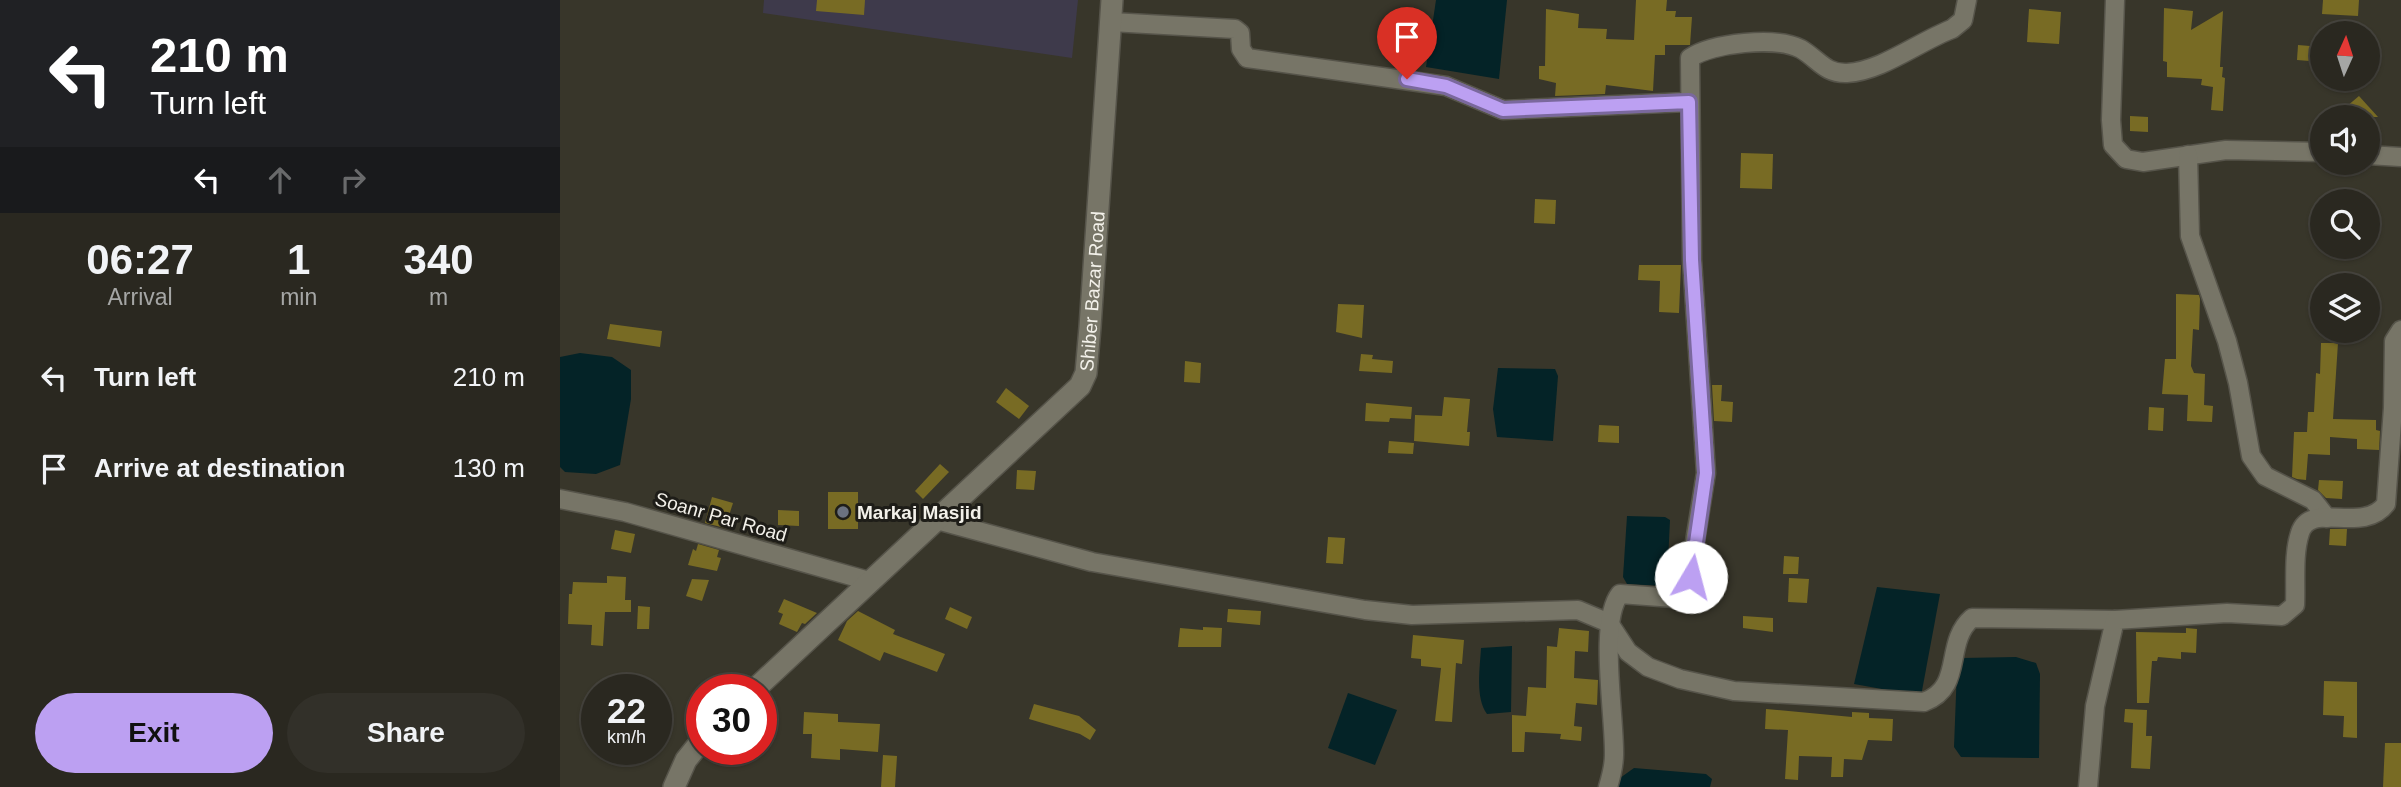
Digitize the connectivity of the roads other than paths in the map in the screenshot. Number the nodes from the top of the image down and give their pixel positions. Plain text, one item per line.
1 (1112, 0) edge
2 (1967, 0) edge
3 (2115, 0) edge
4 (1111, 22) junction
5 (1689, 102) junction
6 (2310, 152) edge
7 (2188, 155) junction
8 (2380, 156) edge
9 (2401, 157) edge
10 (2401, 330) edge
11 (560, 499) edge
12 (2327, 518) junction
13 (937, 520) junction
14 (869, 581) junction
15 (2115, 620) junction
16 (1609, 623) junction
17 (771, 674) edge
18 (686, 760) edge
19 (674, 787) edge
20 (1608, 787) edge
21 (2088, 787) edge

1 - 4 street, Shiber Bazar Road
2 - 5 street
3 - 7 street
4 - 5 street
4 - 13 street, Shiber Bazar Road
5 - 16 street
6 - 7 street
7 - 12 street
8 - 9 street
10 - 12 street
11 - 14 street, Soanr Par Road
12 - 15 street
13 - 14 street, Shiber Bazar Road
13 - 16 street
14 - 17 street, Shiber Bazar Road
15 - 16 street
15 - 21 street
16 - 20 street
18 - 19 street

